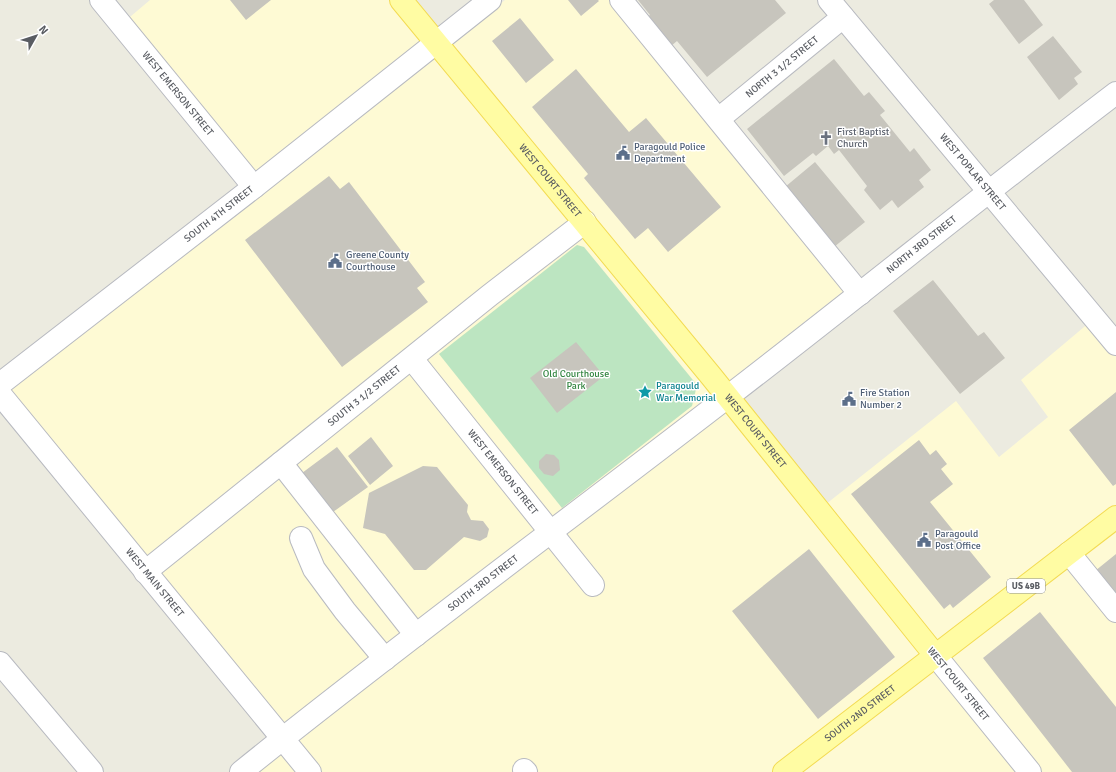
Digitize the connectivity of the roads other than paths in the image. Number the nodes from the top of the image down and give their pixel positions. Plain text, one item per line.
1 (101, 0) edge
2 (402, 0) edge
3 (490, 0) edge
4 (621, 0) edge
5 (829, 0) edge
6 (843, 17) junction
7 (436, 43) junction
8 (1116, 93) edge
9 (721, 117) dead end
10 (254, 187) junction
11 (988, 192) junction
12 (585, 222) junction
13 (860, 294) junction
14 (1116, 344) edge
15 (412, 359) junction
16 (0, 384) edge
17 (0, 394) edge
18 (728, 397) junction
19 (281, 462) junction
20 (1116, 517) edge
21 (551, 532) junction
22 (301, 538) dead end
23 (1069, 553) junction
24 (145, 572) junction
25 (593, 585) dead end
26 (1116, 611) edge
27 (416, 635) junction
28 (935, 655) junction
29 (385, 659) junction
30 (0, 663) edge
31 (283, 738) junction
32 (92, 772) edge
33 (240, 772) edge
34 (310, 772) edge
35 (784, 772) edge
36 (1030, 772) edge

1 - 10 street, WEST EMERSON STREET
2 - 7 main road, WEST COURT STREET
3 - 7 street, SOUTH 4TH STREET
4 - 13 street
5 - 6 street, WEST POPLAR STREET
6 - 9 street, NORTH 3 1/2 STREET
6 - 11 street, WEST POPLAR STREET
7 - 10 street, SOUTH 4TH STREET
7 - 12 main road, WEST COURT STREET
8 - 11 street, NORTH 3RD STREET
10 - 16 street, SOUTH 4TH STREET
11 - 13 street, NORTH 3RD STREET
11 - 14 street, WEST POPLAR STREET
12 - 15 street, SOUTH 3 1/2 STREET
12 - 18 main road, WEST COURT STREET
13 - 18 street, NORTH 3RD STREET
15 - 19 street, SOUTH 3 1/2 STREET
15 - 21 street, WEST EMERSON STREET
17 - 24 street, WEST MAIN STREET
18 - 21 street, SOUTH 3RD STREET
18 - 28 main road, WEST COURT STREET
19 - 24 street, SOUTH 3 1/2 STREET
19 - 27 street
20 - 23 main road, US 49B
21 - 25 street, WEST EMERSON STREET
21 - 27 street, SOUTH 3RD STREET
22 - 29 street
23 - 26 street
23 - 28 main road, US 49B
24 - 31 street, WEST MAIN STREET
27 - 29 street, SOUTH 3RD STREET
28 - 35 main road, SOUTH 2ND STREET / US 49B
28 - 36 street, WEST COURT STREET
29 - 31 street, SOUTH 3RD STREET
30 - 32 street
31 - 33 street, SOUTH 3RD STREET
31 - 34 street, WEST MAIN STREET

